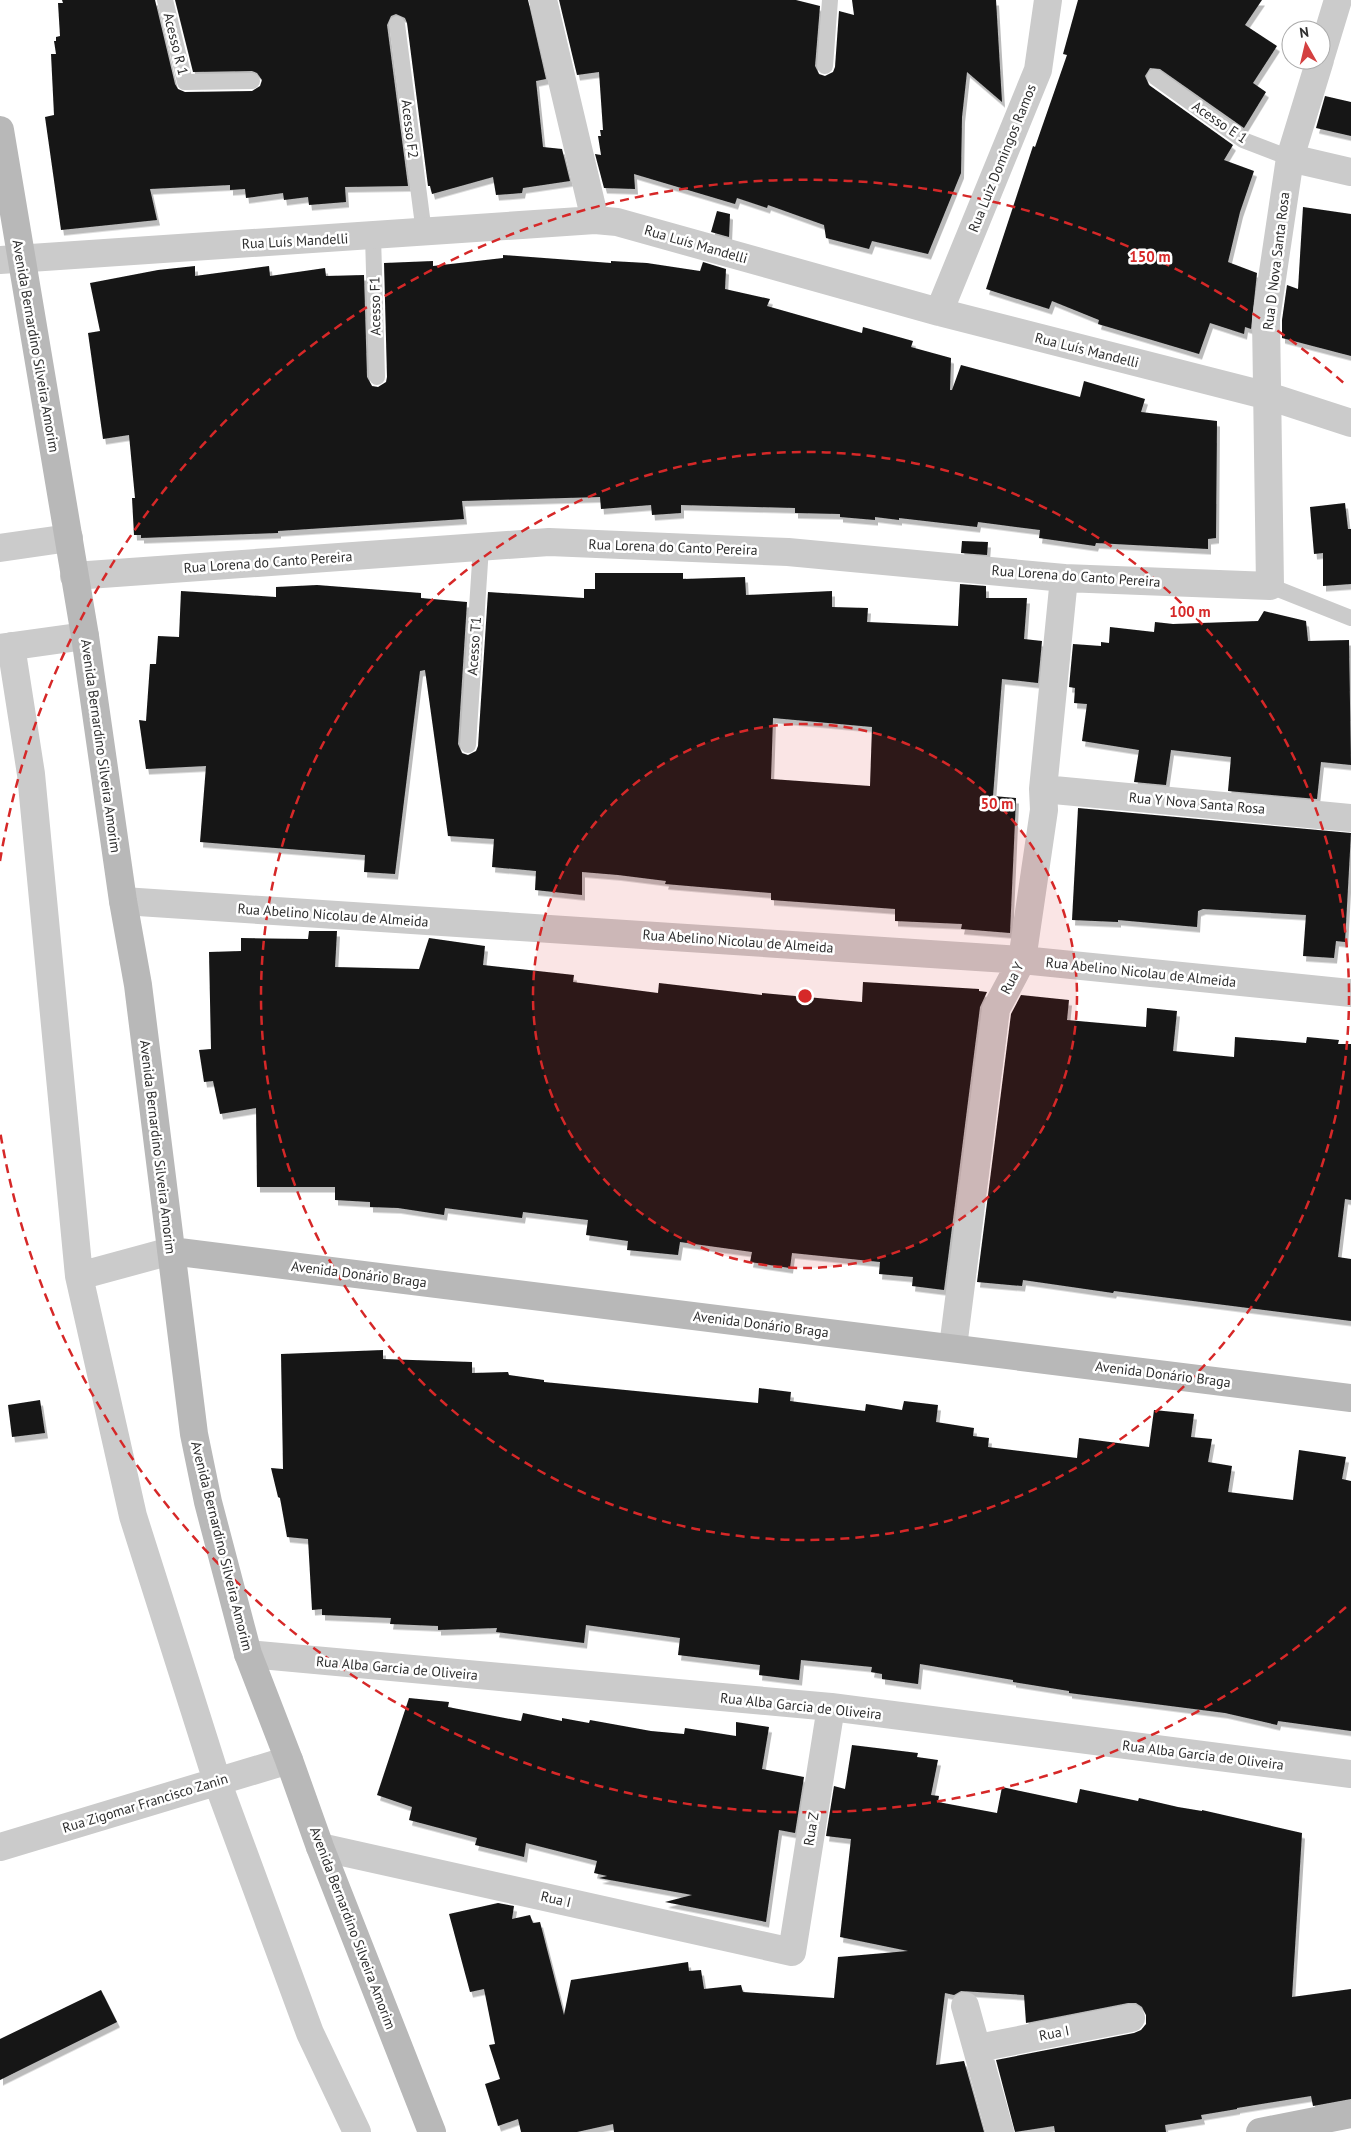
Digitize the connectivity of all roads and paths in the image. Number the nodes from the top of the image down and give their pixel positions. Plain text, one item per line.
1 (164, 0) edge
2 (543, 0) edge
3 (830, 0) edge
4 (1048, 0) edge
5 (1338, 0) edge
6 (1331, 23) edge
7 (397, 24) dead end
8 (825, 66) dead end
9 (1317, 70) edge
10 (1155, 77) dead end
11 (252, 81) dead end
12 (0, 130) edge
13 (1290, 158) junction
14 (1351, 172) edge
15 (595, 220) junction
16 (424, 233) junction
17 (373, 236) junction
18 (10, 259) edge
19 (939, 312) junction
20 (377, 377) dead end
21 (1268, 396) junction
22 (1351, 423) edge
23 (68, 538) junction
24 (481, 547) junction
25 (0, 548) edge
26 (74, 576) junction
27 (1064, 578) junction
28 (1270, 586) junction
29 (1351, 618) edge
30 (85, 636) junction
31 (5, 647) edge
32 (468, 744) dead end
33 (1044, 789) junction
34 (1351, 818) edge
35 (123, 901) junction
36 (1022, 960) junction
37 (1351, 993) edge
38 (171, 1251) junction
39 (79, 1276) junction
40 (953, 1347) junction
41 (1351, 1398) edge
42 (248, 1654) junction
43 (831, 1707) junction
44 (290, 1760) junction
45 (1351, 1774) edge
46 (217, 1781) junction
47 (0, 1847) edge
48 (320, 1847) junction
49 (792, 1952) joint
50 (965, 2006) dead end
51 (1131, 2018) dead end
52 (978, 2048) junction
53 (1351, 2114) edge
54 (1271, 2131) edge
55 (357, 2132) edge
56 (432, 2132) edge
57 (1000, 2132) edge

1 - 11 lane, Acesso R 1
2 - 15 street
3 - 8 lane
4 - 19 street, Rua Luiz Domingos Ramos
5 - 6 street
7 - 16 lane, Acesso F2
9 - 13 street, Rua D Nova Santa Rosa
10 - 13 lane, Acesso E 1
12 - 18 main road, Avenida Bernardino Silveira Amorim
13 - 14 street
13 - 21 street, Rua D Nova Santa Rosa
15 - 16 street, Rua Luís Mandelli
15 - 19 street, Rua Luís Mandelli
16 - 17 street, Rua Luís Mandelli
17 - 18 street, Rua Luís Mandelli
17 - 20 lane, Acesso F1
18 - 23 main road, Avenida Bernardino Silveira Amorim
19 - 21 street, Rua Luís Mandelli
21 - 22 street, Rua Luís Mandelli
21 - 28 street, Rua D Nova Santa Rosa
23 - 25 street
23 - 26 main road, Avenida Bernardino Silveira Amorim
24 - 26 street, Rua Lorena do Canto Pereira
24 - 27 street, Rua Lorena do Canto Pereira
24 - 32 lane, Acesso T1
26 - 30 main road, Avenida Bernardino Silveira Amorim
27 - 28 street, Rua Lorena do Canto Pereira
27 - 33 street, Rua Y
28 - 29 lane
30 - 31 street
30 - 35 main road, Avenida Bernardino Silveira Amorim
31 - 39 street
33 - 34 street, Rua Y Nova Santa Rosa
33 - 36 street, Rua Y
35 - 36 street, Rua Abelino Nicolau de Almeida
35 - 38 main road, Avenida Bernardino Silveira Amorim
36 - 37 street, Rua Abelino Nicolau de Almeida
36 - 40 street, Rua Y
38 - 39 street
38 - 40 main road, Avenida Donário Braga
38 - 42 main road, Avenida Bernardino Silveira Amorim
39 - 46 street
40 - 41 main road, Avenida Donário Braga
42 - 43 street, Rua Alba Garcia de Oliveira
42 - 44 main road, Avenida Bernardino Silveira Amorim
43 - 45 street, Rua Alba Garcia de Oliveira
43 - 49 street, Rua Z
44 - 46 street, Rua Zigomar Francisco Zanin
44 - 48 main road, Avenida Bernardino Silveira Amorim
46 - 47 street, Rua Zigomar Francisco Zanin
46 - 55 street
48 - 49 street, Rua I
48 - 56 main road, Avenida Bernardino Silveira Amorim
50 - 52 street
51 - 52 street, Rua I
52 - 57 street
53 - 54 main road

